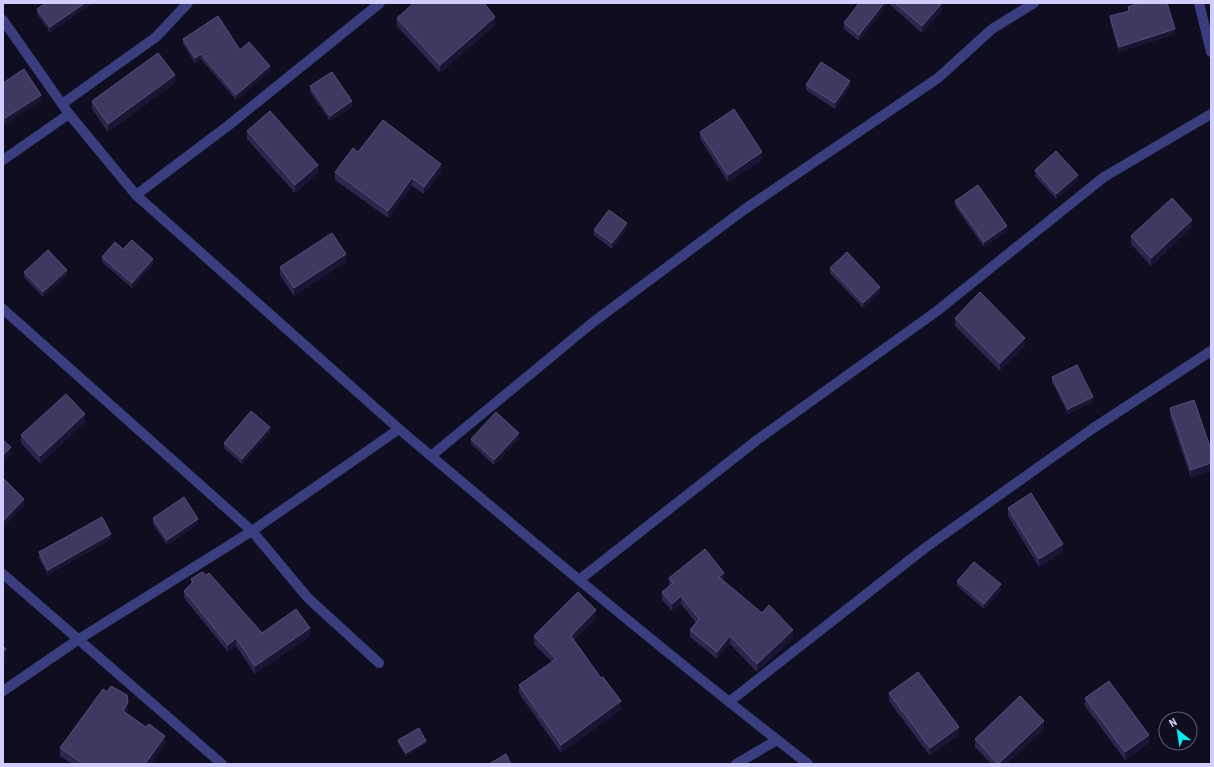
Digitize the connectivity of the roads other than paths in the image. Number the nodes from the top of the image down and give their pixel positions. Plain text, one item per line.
1 (188, 3) edge
2 (380, 3) edge
3 (1034, 3) edge
4 (1199, 3) edge
5 (3, 20) edge
6 (1211, 52) edge
7 (62, 104) junction
8 (68, 114) junction
9 (1211, 114) edge
10 (3, 160) edge
11 (136, 195) junction
12 (3, 309) edge
13 (1211, 351) edge
14 (399, 429) junction
15 (431, 456) junction
16 (252, 531) junction
17 (3, 574) edge
18 (579, 580) junction
19 (79, 639) junction
20 (379, 663) dead end
21 (3, 691) edge
22 (729, 702) junction
23 (777, 740) junction
24 (222, 764) edge
25 (736, 764) edge
26 (808, 764) edge

1 - 7 street
2 - 11 street
3 - 15 street
4 - 6 street
5 - 7 street
7 - 8 street
8 - 10 street
8 - 11 street
9 - 18 street
11 - 14 street
12 - 16 street
13 - 22 street
14 - 15 street
14 - 16 street
15 - 18 street
16 - 19 street
16 - 20 street
17 - 19 street
18 - 22 street
19 - 21 street
19 - 24 street
22 - 23 street
23 - 25 street
23 - 26 street

